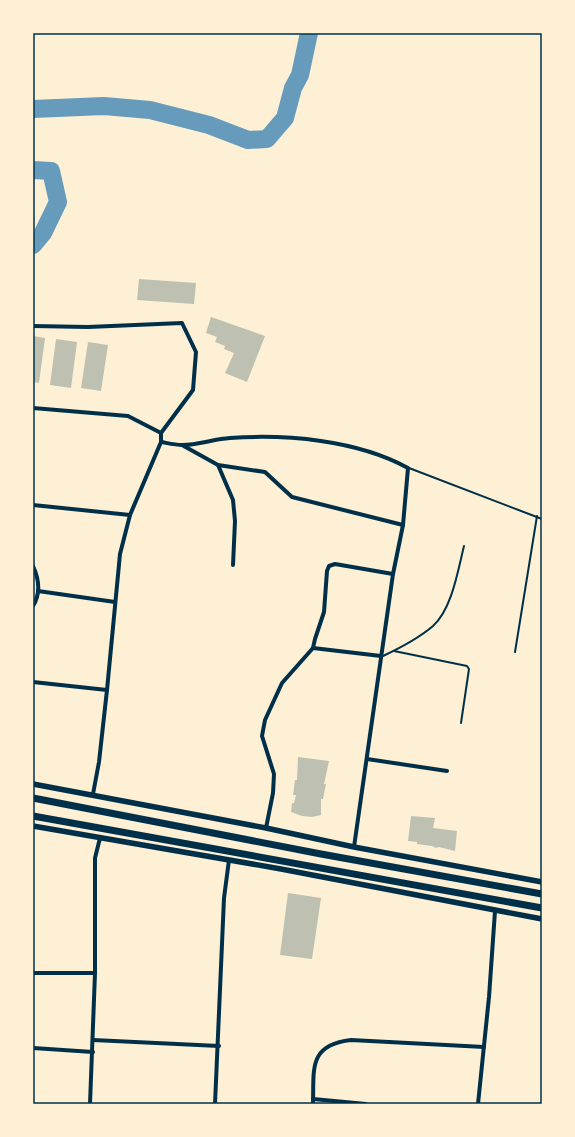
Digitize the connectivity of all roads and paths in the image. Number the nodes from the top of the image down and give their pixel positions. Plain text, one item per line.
1 (33, 326) edge
2 (33, 408) edge
3 (161, 433) junction
4 (161, 442) junction
5 (182, 445) junction
6 (218, 465) junction
7 (408, 468) junction
8 (33, 505) edge
9 (130, 515) junction
10 (537, 516) junction
11 (542, 519) edge
12 (403, 525) junction
13 (464, 546) dead end
14 (233, 565) dead end
15 (33, 566) edge
16 (393, 574) junction
17 (38, 592) junction
18 (116, 602) junction
19 (33, 606) edge
20 (313, 648) junction
21 (394, 650) junction
22 (515, 652) dead end
23 (381, 656) junction
24 (33, 682) edge
25 (107, 690) junction
26 (461, 723) dead end
27 (367, 759) junction
28 (448, 771) dead end
29 (33, 784) edge
30 (92, 794) junction
31 (33, 798) edge
32 (33, 816) edge
33 (33, 826) edge
34 (266, 828) junction
35 (100, 838) junction
36 (354, 847) junction
37 (229, 860) junction
38 (542, 882) edge
39 (542, 894) edge
40 (542, 908) edge
41 (495, 911) junction
42 (542, 919) edge
43 (33, 973) edge
44 (95, 973) junction
45 (93, 1040) junction
46 (219, 1046) junction
47 (484, 1047) junction
48 (33, 1048) edge
49 (93, 1052) junction
50 (313, 1102) edge
51 (90, 1104) edge
52 (216, 1104) edge
53 (366, 1104) edge
54 (478, 1104) edge

1 - 3 street
2 - 3 street
3 - 4 street
4 - 5 street
4 - 9 street
5 - 6 street
5 - 7 street
6 - 12 street
6 - 14 street
7 - 10 lane
7 - 12 street
8 - 9 street
9 - 18 street
10 - 11 lane
10 - 22 lane
12 - 16 street
13 - 21 lane
15 - 17 street
16 - 20 street
16 - 23 street
17 - 18 street
17 - 19 street
18 - 25 street
20 - 23 street
20 - 34 street
21 - 23 lane
21 - 26 lane
23 - 27 street
24 - 25 street
25 - 30 street
27 - 28 street
27 - 36 street
29 - 30 street
30 - 34 street
31 - 39 highway
32 - 40 highway
33 - 35 street
34 - 36 street
35 - 37 street
35 - 44 street
36 - 38 street
37 - 41 street
37 - 46 street
41 - 42 street
41 - 47 street
43 - 44 street
44 - 45 street
45 - 46 street
45 - 49 street
46 - 52 street
47 - 50 street
47 - 54 street
48 - 49 street
49 - 51 street
50 - 53 street

